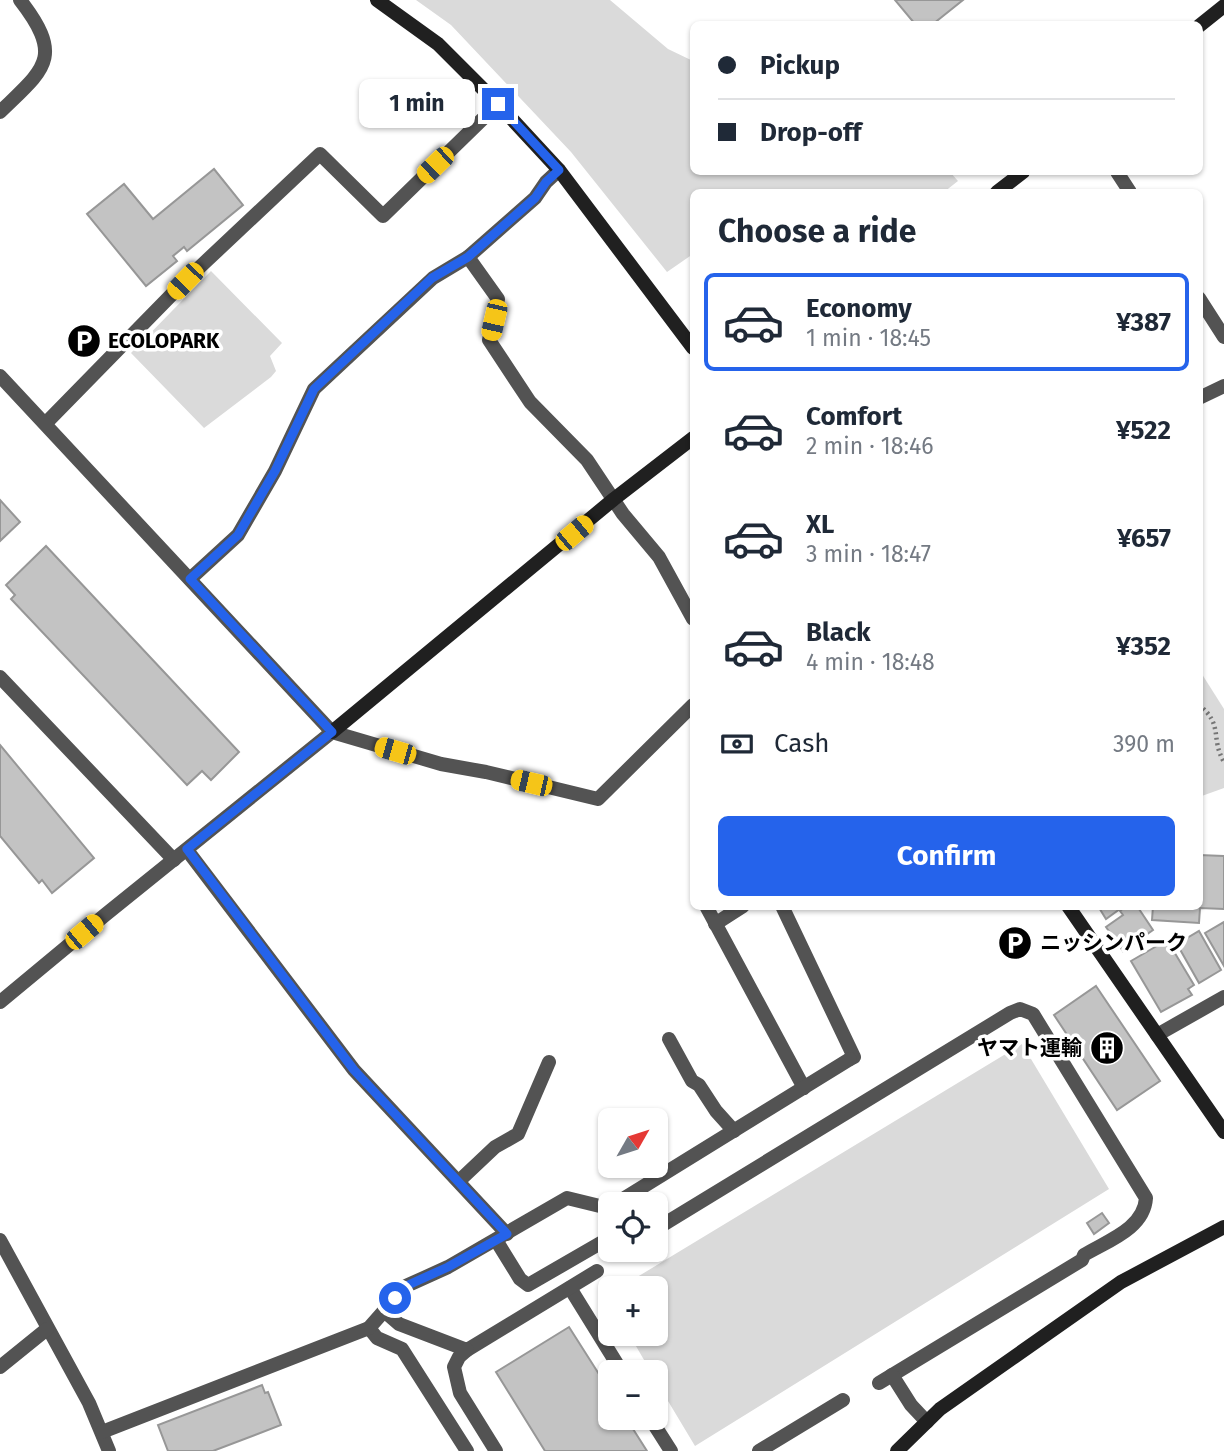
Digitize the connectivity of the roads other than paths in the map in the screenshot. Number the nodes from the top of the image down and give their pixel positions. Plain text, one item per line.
1 (20, 0) edge
2 (377, 0) edge
3 (1224, 6) edge
4 (1203, 23) edge
5 (498, 104) junction
6 (0, 112) edge
7 (559, 170) junction
8 (1019, 175) edge
9 (1002, 189) edge
10 (468, 257) junction
11 (1203, 304) edge
12 (1224, 337) edge
13 (690, 344) edge
14 (0, 376) edge
15 (1224, 386) edge
16 (1203, 396) edge
17 (46, 423) junction
18 (690, 440) edge
19 (614, 499) junction
20 (190, 579) junction
21 (690, 614) edge
22 (0, 677) edge
23 (690, 710) edge
24 (332, 732) junction
25 (187, 849) junction
26 (174, 860) junction
27 (708, 910) edge
28 (737, 910) edge
29 (789, 910) edge
30 (1071, 910) edge
31 (715, 924) junction
32 (1224, 997) edge
33 (0, 1002) edge
34 (1157, 1035) junction
35 (669, 1039) dead end
36 (549, 1062) dead end
37 (804, 1088) junction
38 (734, 1131) junction
39 (1224, 1132) edge
40 (459, 1181) junction
41 (634, 1192) edge
42 (598, 1206) edge
43 (668, 1223) edge
44 (1224, 1227) edge
45 (501, 1237) junction
46 (0, 1240) edge
47 (598, 1245) edge
48 (597, 1271) dead end
49 (570, 1288) junction
50 (384, 1311) junction
51 (369, 1328) junction
52 (47, 1329) junction
53 (467, 1350) junction
54 (615, 1360) edge
55 (0, 1367) edge
56 (892, 1375) junction
57 (879, 1383) dead end
58 (843, 1400) dead end
59 (927, 1422) junction
60 (658, 1430) edge
61 (102, 1432) junction
62 (901, 1449) edge
63 (109, 1451) edge
64 (467, 1451) edge
65 (496, 1451) edge
66 (671, 1451) edge
67 (759, 1451) edge

1 - 6 street
2 - 5 street
3 - 4 street
5 - 7 street
5 - 17 street
7 - 10 street
7 - 13 street
8 - 9 street
10 - 19 street
10 - 20 street
11 - 12 street
14 - 17 street
15 - 16 street
17 - 20 street
18 - 19 street
19 - 21 street
19 - 24 street
20 - 24 street
22 - 26 street
23 - 24 street
24 - 25 street
25 - 26 street
25 - 40 street
26 - 33 street
27 - 31 street
28 - 31 street
29 - 37 street
30 - 34 street
31 - 37 street
32 - 34 street
34 - 39 street
35 - 38 street
36 - 40 street
37 - 38 street
38 - 41 street
40 - 45 street
42 - 45 street
43 - 56 street
44 - 59 street
45 - 47 street
45 - 50 street
46 - 52 street
48 - 49 street
49 - 53 street
49 - 54 street
50 - 51 street
50 - 53 street
51 - 61 street
51 - 64 street
52 - 55 street
52 - 61 street
53 - 65 street
56 - 57 street
56 - 59 street
58 - 67 street
59 - 62 street
60 - 66 street
61 - 63 street

